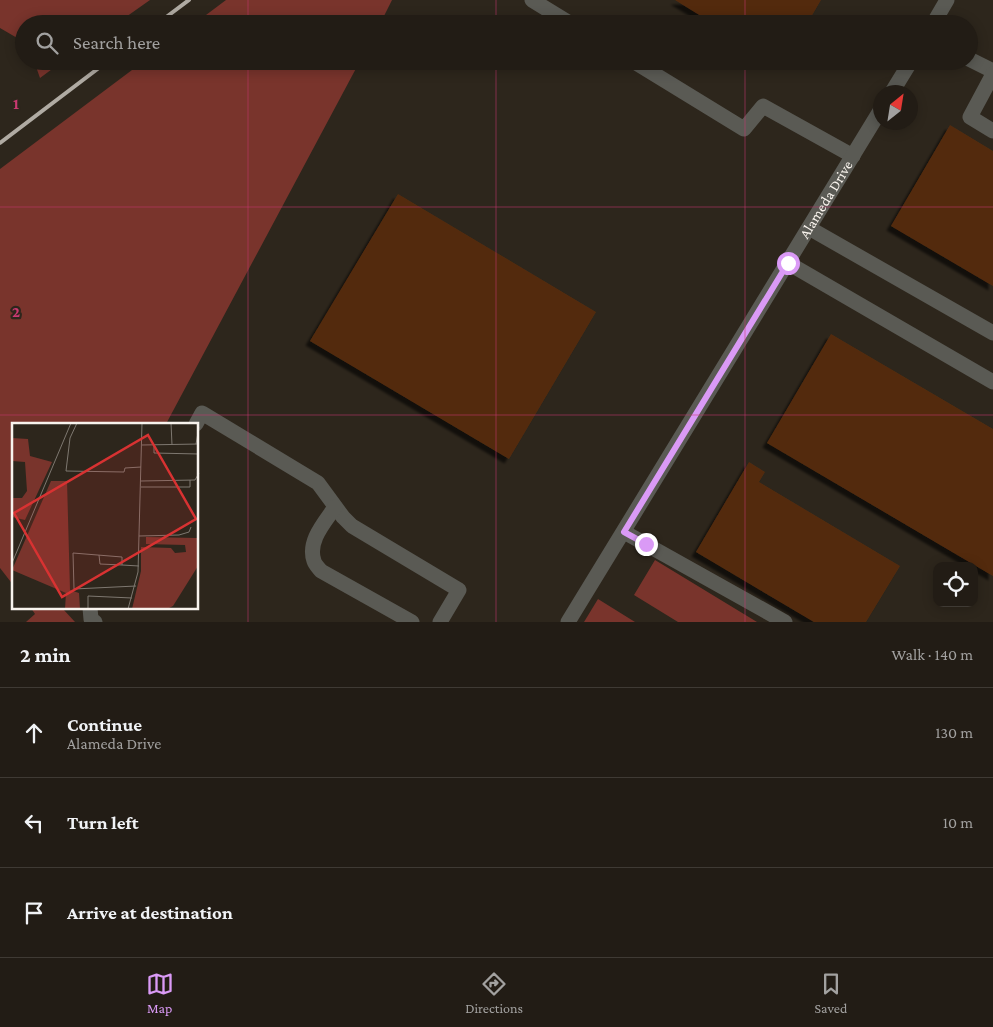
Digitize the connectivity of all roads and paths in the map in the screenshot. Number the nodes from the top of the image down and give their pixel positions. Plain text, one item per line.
1 (532, 0) edge
2 (947, 0) edge
3 (556, 15) edge
4 (939, 15) edge
5 (978, 64) edge
6 (648, 70) edge
7 (905, 70) edge
8 (993, 72) edge
9 (896, 85) edge
10 (873, 123) edge
11 (993, 131) edge
12 (853, 156) junction
13 (809, 228) junction
14 (788, 263) junction
15 (993, 333) edge
16 (993, 382) edge
17 (197, 423) edge
18 (335, 507) junction
19 (624, 532) junction
20 (90, 610) edge
21 (95, 622) edge
22 (412, 622) edge
23 (440, 622) edge
24 (568, 622) edge
25 (785, 622) edge

1 - 3 street
2 - 4 street
5 - 8 street
6 - 12 street
7 - 9 street
8 - 11 street
10 - 12 street, Alameda Drive
12 - 13 street, Alameda Drive
13 - 14 street, Alameda Drive
13 - 15 street
14 - 16 street
14 - 19 street, Alameda Drive
17 - 18 street
18 - 22 street
18 - 23 street
19 - 24 street, Alameda Drive
19 - 25 street
20 - 21 street

